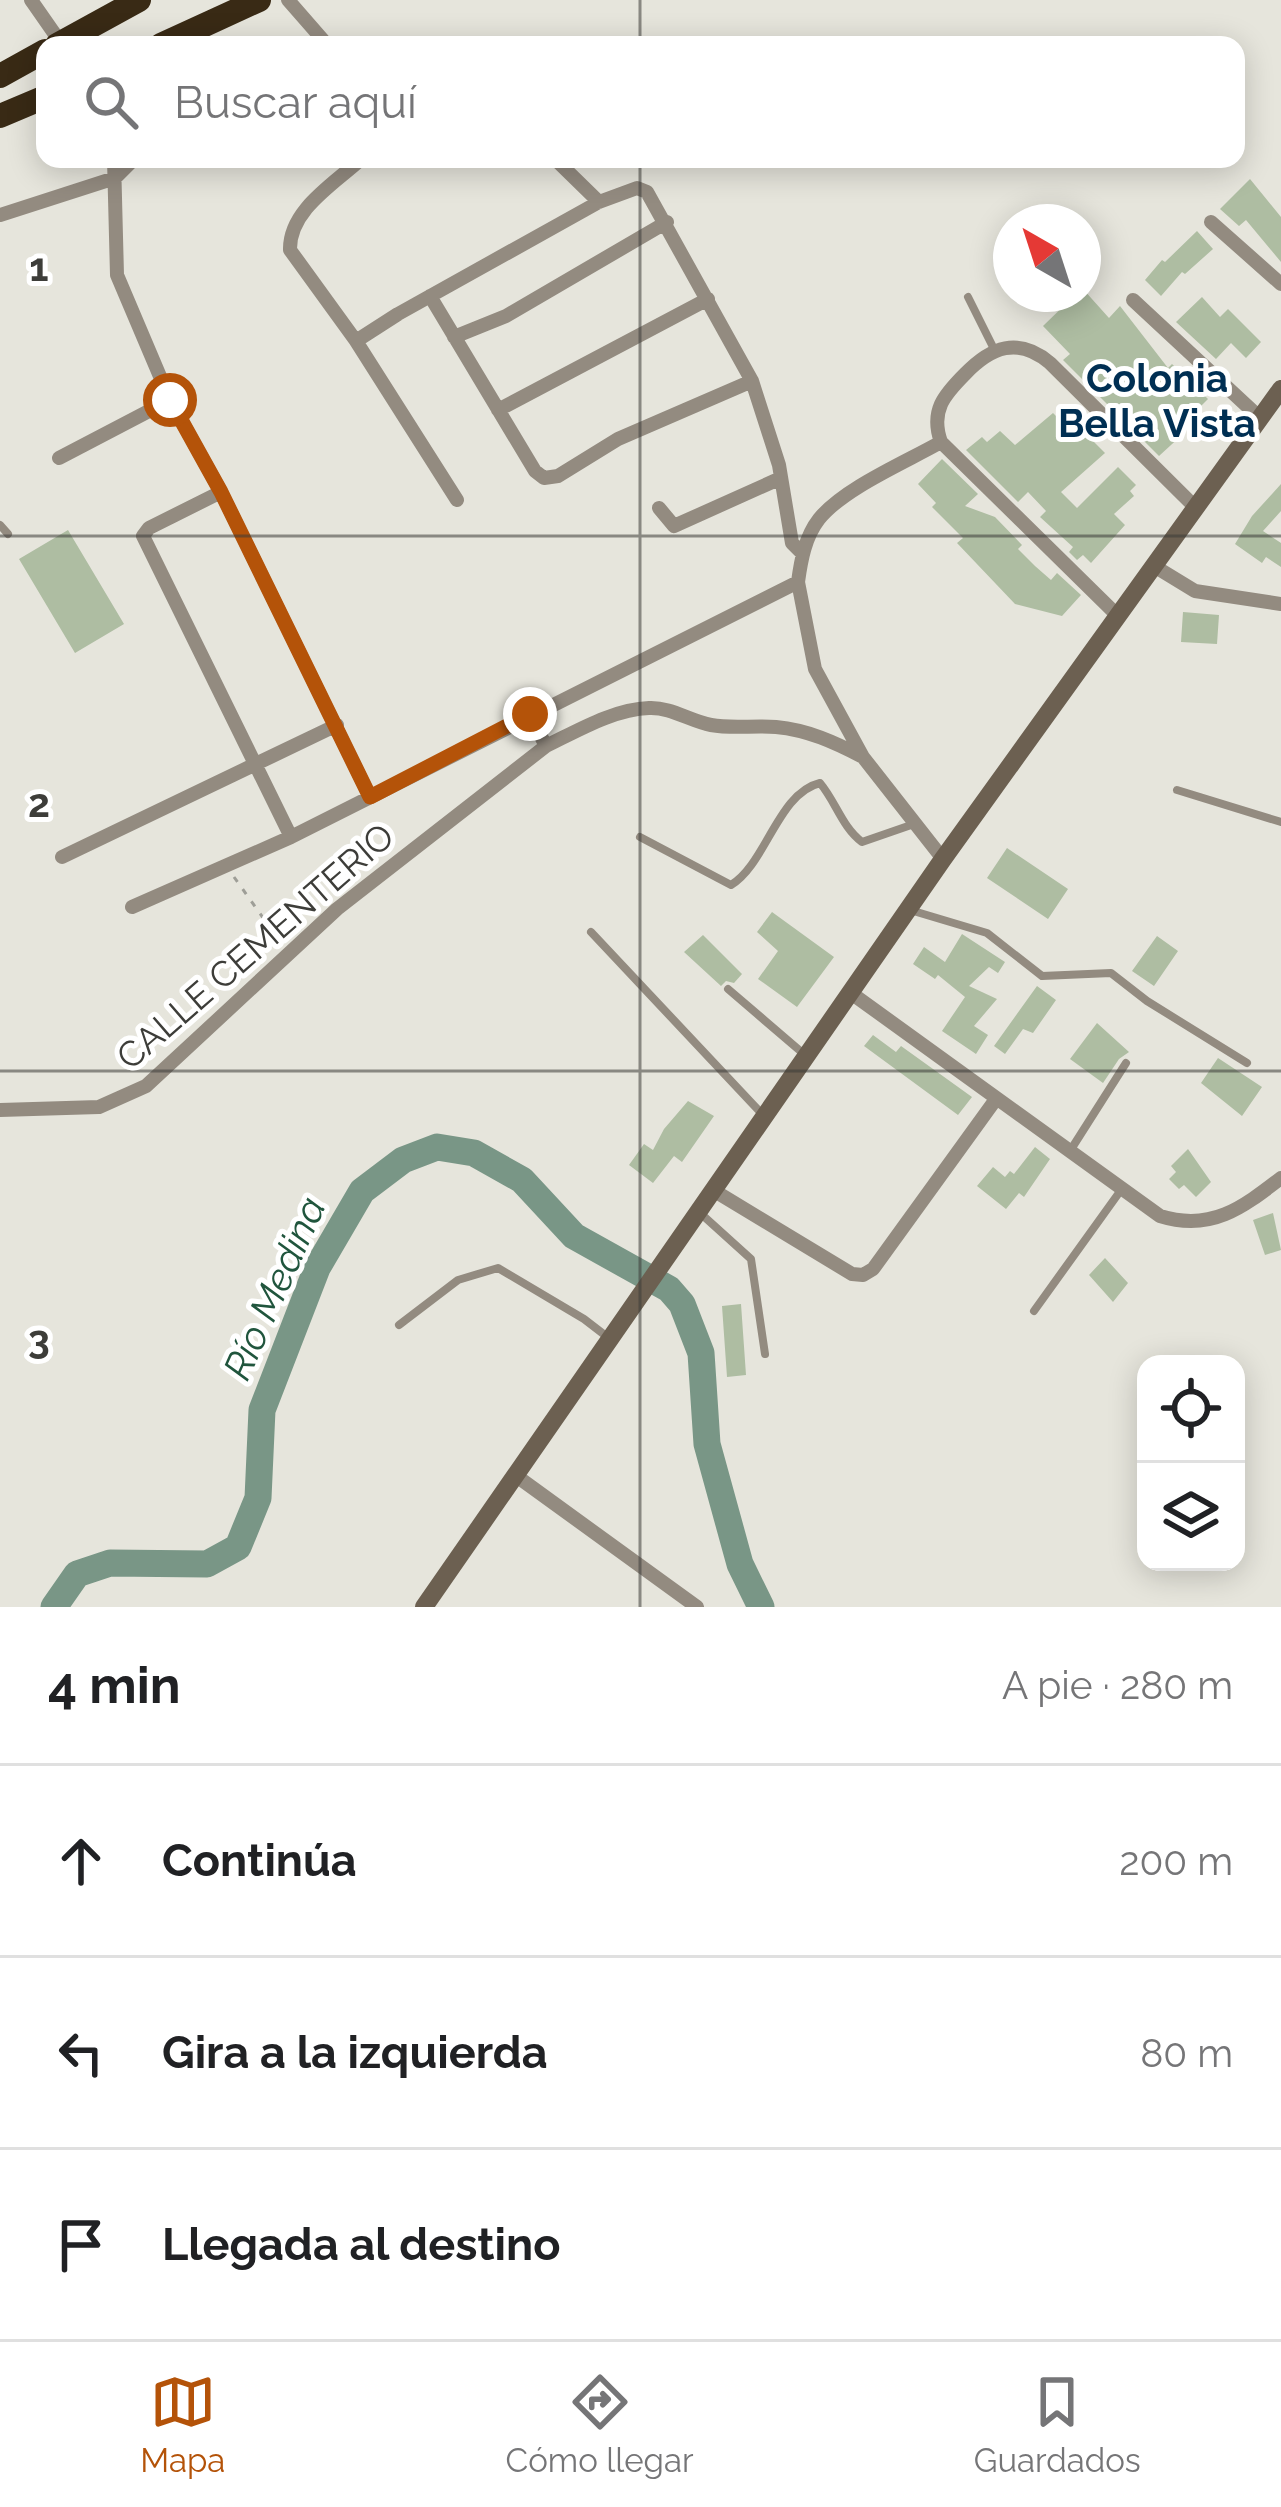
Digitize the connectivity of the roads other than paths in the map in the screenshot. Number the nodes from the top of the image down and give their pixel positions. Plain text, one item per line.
1 (31, 0) edge
2 (139, 0) edge
3 (259, 0) edge
4 (288, 0) edge
5 (49, 36) edge
6 (72, 36) edge
7 (181, 36) edge
8 (317, 36) edge
9 (36, 56) edge
10 (0, 76) edge
11 (36, 101) edge
12 (0, 116) edge
13 (114, 168) edge
14 (125, 168) edge
15 (351, 168) edge
16 (564, 168) edge
17 (115, 178) junction
18 (599, 202) junction
19 (0, 215) edge
20 (667, 221) junction
21 (1211, 222) dead end
22 (1281, 284) edge
23 (430, 296) junction
24 (708, 298) junction
25 (968, 298) dead end
26 (1133, 300) dead end
27 (454, 337) junction
28 (356, 341) junction
29 (994, 350) junction
30 (752, 381) junction
31 (1281, 389) edge
32 (170, 400) junction
33 (498, 410) junction
34 (1261, 418) junction
35 (941, 442) junction
36 (59, 458) dead end
37 (781, 478) junction
38 (221, 492) junction
39 (457, 500) dead end
40 (659, 508) dead end
41 (1196, 508) junction
42 (0, 525) edge
43 (8, 534) dead end
44 (802, 553) junction
45 (1154, 566) junction
46 (798, 582) junction
47 (1281, 604) edge
48 (1118, 616) junction
49 (530, 714) junction
50 (337, 725) junction
51 (546, 746) junction
52 (863, 757) junction
53 (256, 765) junction
54 (1177, 790) dead end
55 (370, 797) junction
56 (1281, 822) edge
57 (916, 824) junction
58 (291, 837) junction
59 (640, 837) dead end
60 (62, 857) dead end
61 (944, 860) junction
62 (132, 907) dead end
63 (908, 910) junction
64 (591, 932) dead end
65 (728, 989) dead end
66 (850, 993) junction
67 (807, 1056) junction
68 (1247, 1063) dead end
69 (1126, 1064) dead end
70 (996, 1099) junction
71 (0, 1110) edge
72 (764, 1116) junction
73 (1070, 1152) junction
74 (1281, 1178) edge
75 (713, 1190) junction
76 (1121, 1190) junction
77 (698, 1211) junction
78 (1034, 1311) dead end
79 (399, 1325) dead end
80 (610, 1339) junction
81 (765, 1354) dead end
82 (514, 1475) junction
83 (691, 1605) edge
84 (424, 1607) edge

1 - 5 street
2 - 6 highway
3 - 7 highway
4 - 8 street
9 - 10 highway
11 - 12 highway
13 - 17 street
14 - 17 street
15 - 28 street
16 - 18 street
17 - 19 street
17 - 32 street
18 - 20 street
18 - 23 street
20 - 24 street
20 - 27 street
21 - 22 street
23 - 27 street
23 - 28 street
24 - 30 street
24 - 33 street
25 - 29 lane
26 - 34 street
27 - 33 street
28 - 39 street
29 - 35 street
29 - 41 street
30 - 33 street
30 - 37 street
31 - 34 main road
32 - 36 street
32 - 38 street
34 - 41 main road
35 - 44 street
35 - 48 street
37 - 40 street
37 - 44 street
38 - 50 street
38 - 53 street
41 - 45 main road
42 - 43 lane
44 - 46 street
45 - 47 street
45 - 48 main road
46 - 49 street
46 - 52 street
48 - 61 main road
49 - 51 street
49 - 55 street
50 - 53 street
50 - 55 street
51 - 52 street, CALLE CEMENTERIO
51 - 71 street, CALLE CEMENTERIO
52 - 57 street
53 - 58 street
53 - 60 street
54 - 56 lane
55 - 58 street
57 - 59 lane
57 - 61 street
58 - 62 street
61 - 63 main road
63 - 66 main road
63 - 68 lane
64 - 72 lane
65 - 67 lane
66 - 67 main road
66 - 70 street
67 - 72 main road
69 - 73 lane
70 - 73 street
70 - 75 street
72 - 75 main road
73 - 76 street
74 - 76 street
75 - 77 main road
76 - 78 lane
77 - 80 main road
77 - 81 lane
79 - 80 lane
80 - 82 main road
82 - 83 street
82 - 84 main road

